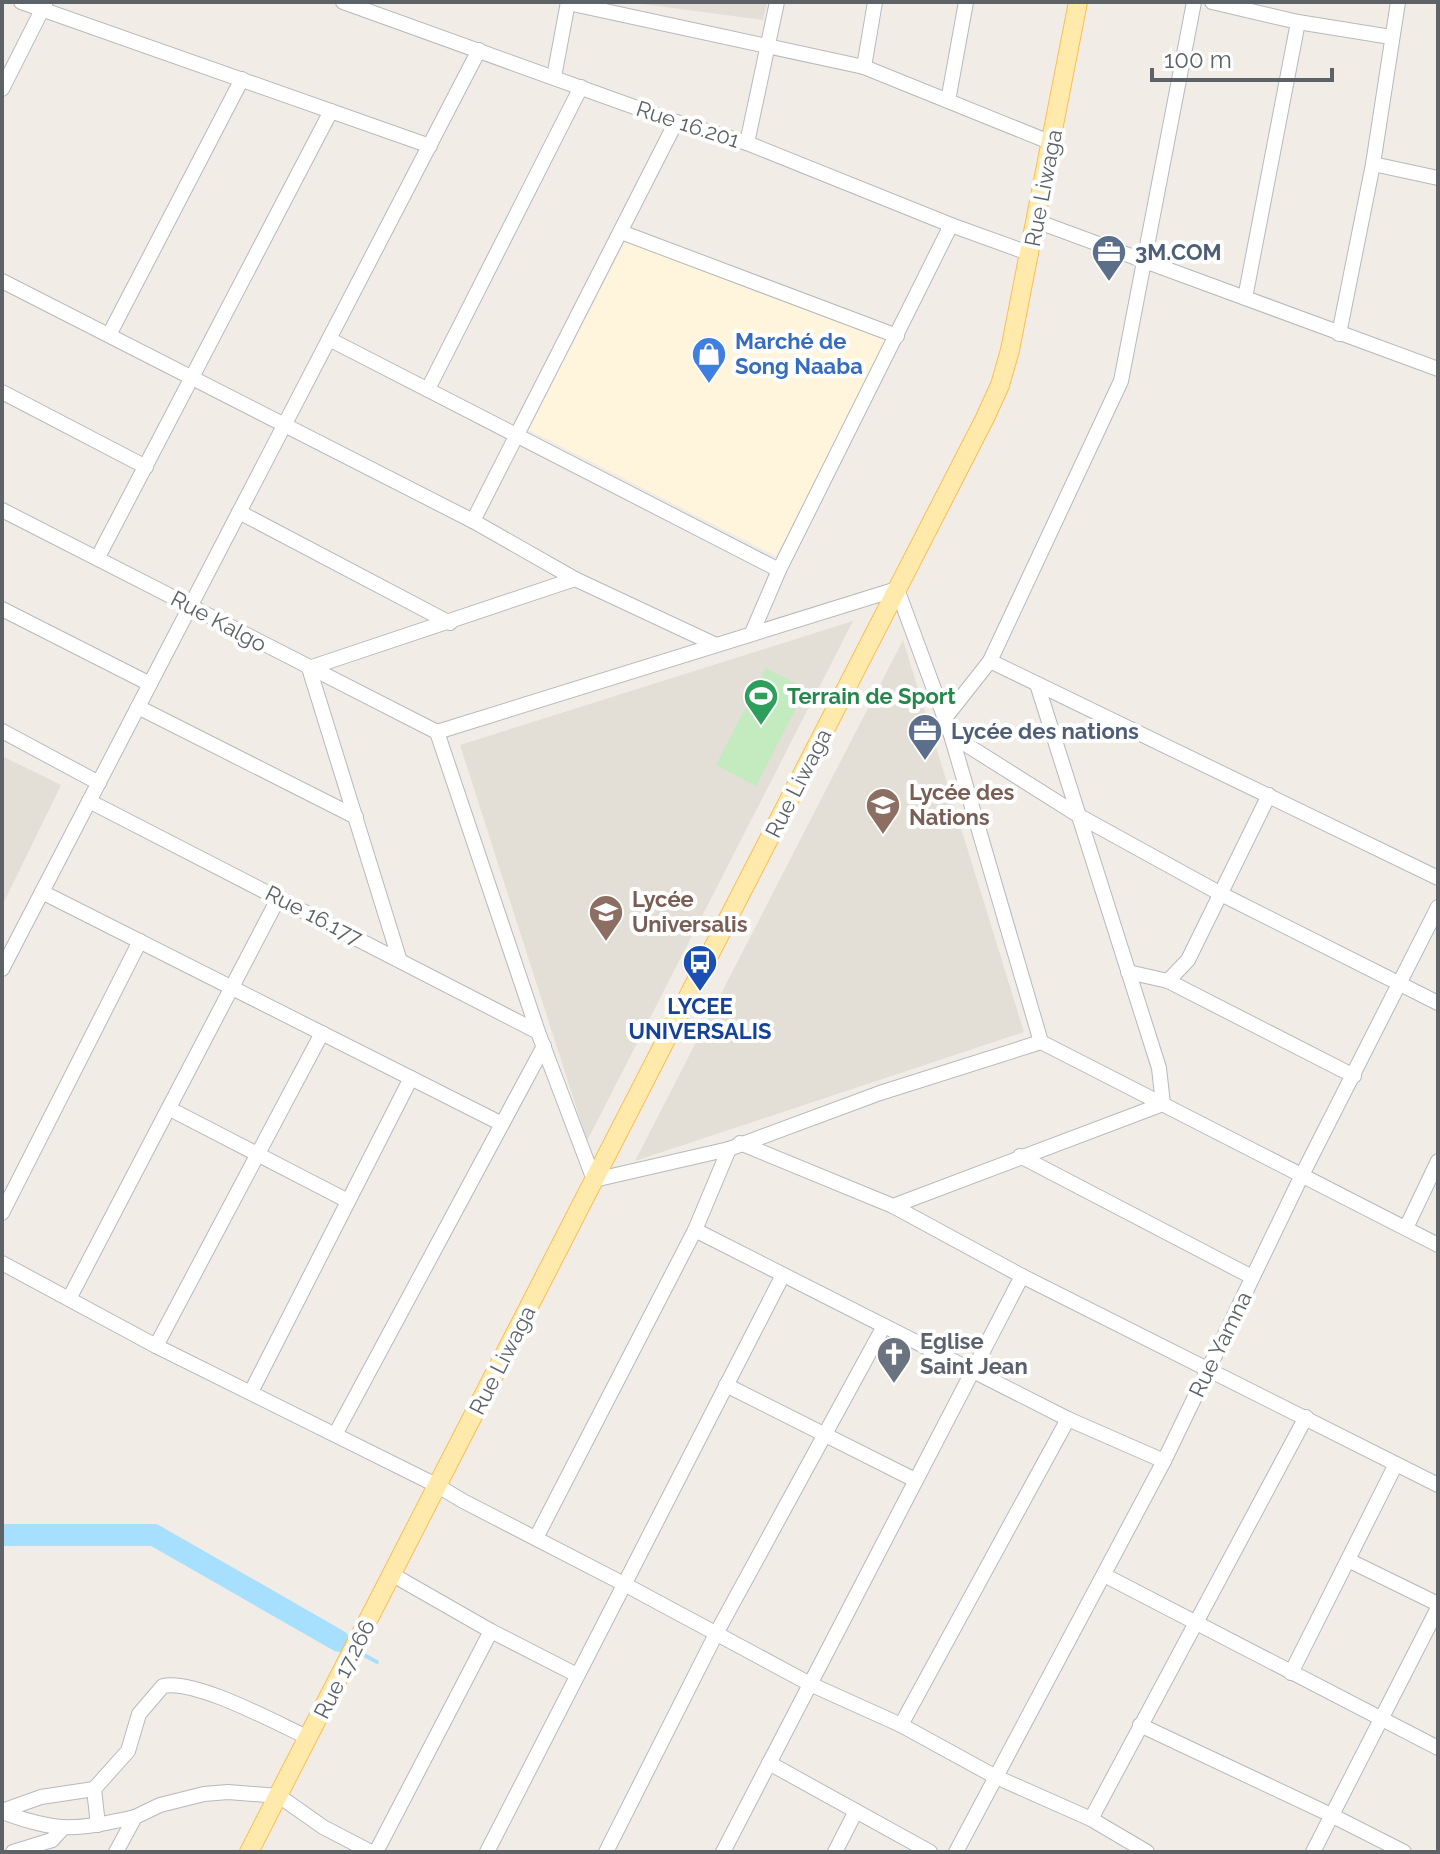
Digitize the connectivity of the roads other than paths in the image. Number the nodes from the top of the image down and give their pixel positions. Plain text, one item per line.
1 (21, 2) edge
2 (343, 2) edge
3 (568, 2) edge
4 (777, 2) edge
5 (875, 2) edge
6 (966, 2) edge
7 (1078, 2) edge
8 (1194, 2) edge
9 (1212, 2) edge
10 (1398, 2) edge
11 (44, 6) edge
12 (1298, 22) junction
13 (1391, 37) junction
14 (769, 44) junction
15 (479, 50) junction
16 (864, 67) junction
17 (554, 77) junction
18 (242, 79) junction
19 (581, 87) junction
20 (2, 89) edge
21 (948, 101) junction
22 (331, 111) junction
23 (676, 122) junction
24 (747, 143) junction
25 (1052, 143) junction
26 (430, 146) junction
27 (1373, 164) junction
28 (1438, 178) edge
29 (1036, 221) junction
30 (951, 225) junction
31 (621, 232) junction
32 (1031, 254) junction
33 (1146, 261) junction
34 (2, 281) edge
35 (1245, 298) junction
36 (1339, 334) junction
37 (109, 335) junction
38 (897, 336) junction
39 (329, 339) junction
40 (1438, 369) edge
41 (192, 378) junction
42 (428, 389) junction
43 (2, 392) edge
44 (284, 425) junction
45 (517, 435) junction
46 (146, 467) junction
47 (2, 510) edge
48 (239, 512) junction
49 (473, 521) junction
50 (98, 557) junction
51 (779, 570) junction
52 (575, 579) junction
53 (897, 589) junction
54 (190, 606) junction
55 (2, 609) edge
56 (450, 623) junction
57 (752, 633) junction
58 (714, 644) junction
59 (990, 661) junction
60 (309, 668) junction
61 (150, 684) junction
62 (1037, 684) junction
63 (138, 707) junction
64 (945, 718) junction
65 (2, 731) edge
66 (437, 732) junction
67 (951, 735) junction
68 (99, 783) junction
69 (1269, 795) junction
70 (89, 801) junction
71 (356, 817) junction
72 (1081, 817) junction
73 (1438, 878) edge
74 (42, 892) junction
75 (1221, 894) junction
76 (279, 897) junction
77 (1438, 907) edge
78 (140, 941) junction
79 (399, 958) junction
80 (2, 969) edge
81 (1128, 972) junction
82 (1168, 981) junction
83 (1401, 982) junction
84 (231, 988) junction
85 (1438, 1003) edge
86 (322, 1033) junction
87 (541, 1039) junction
88 (1041, 1042) junction
89 (1354, 1076) junction
90 (411, 1078) junction
91 (1163, 1104) junction
92 (170, 1109) junction
93 (502, 1124) junction
94 (734, 1146) junction
95 (258, 1156) junction
96 (1020, 1156) junction
97 (1438, 1161) edge
98 (1302, 1175) junction
99 (594, 1180) junction
100 (348, 1201) junction
101 (893, 1206) junction
102 (2, 1213) edge
103 (1406, 1228) junction
104 (695, 1230) junction
105 (1438, 1245) edge
106 (2, 1263) edge
107 (783, 1275) junction
108 (1022, 1276) junction
109 (1252, 1277) junction
110 (70, 1297) junction
111 (884, 1326) junction
112 (156, 1346) junction
113 (1207, 1370) junction
114 (972, 1372) junction
115 (726, 1385) junction
116 (251, 1392) junction
117 (1306, 1417) junction
118 (1068, 1419) junction
119 (336, 1433) junction
120 (825, 1435) junction
121 (1164, 1461) junction
122 (1396, 1464) junction
123 (915, 1480) junction
124 (1438, 1485) edge
125 (438, 1486) junction
126 (536, 1538) junction
127 (1348, 1560) junction
128 (393, 1575) junction
129 (1104, 1575) junction
130 (624, 1584) junction
131 (1438, 1606) edge
132 (1195, 1623) junction
133 (491, 1631) junction
134 (717, 1632) junction
135 (1291, 1673) junction
136 (577, 1675) junction
137 (810, 1684) junction
138 (1379, 1719) junction
139 (901, 1725) junction
140 (1140, 1725) junction
141 (309, 1738) junction
142 (1438, 1748) edge
143 (769, 1763) junction
144 (994, 1776) junction
145 (94, 1789) junction
146 (279, 1796) junction
147 (856, 1811) junction
148 (2, 1812) edge
149 (1331, 1815) junction
150 (135, 1817) junction
151 (1091, 1819) junction
152 (98, 1825) junction
153 (62, 1829) junction
154 (13, 1852) edge
155 (116, 1852) edge
156 (249, 1852) edge
157 (373, 1852) edge
158 (487, 1852) edge
159 (606, 1852) edge
160 (723, 1852) edge
161 (835, 1852) edge
162 (930, 1852) edge
163 (956, 1852) edge
164 (1147, 1852) edge
165 (1313, 1852) edge
166 (1404, 1852) edge

1 - 11 street
2 - 15 street, Rue 16.201
3 - 14 street
3 - 17 street
4 - 14 street
5 - 16 street
6 - 21 street
7 - 25 main road, Rue Liwaga
8 - 33 street
9 - 12 street
10 - 13 street
11 - 18 street
11 - 20 street
12 - 13 street
12 - 35 street
13 - 27 street
14 - 16 street
14 - 24 street
15 - 17 street, Rue 16.201
15 - 26 street
16 - 21 street
17 - 19 street, Rue 16.201
18 - 22 street
18 - 37 street
19 - 23 street, Rue 16.201
19 - 42 street
21 - 25 street
22 - 26 street
22 - 41 street
23 - 24 street, Rue 16.201
23 - 31 street
24 - 30 street, Rue 16.201
25 - 29 main road, Rue Liwaga
26 - 39 street
27 - 28 street
27 - 36 street
29 - 32 main road, Rue Liwaga
29 - 33 street
30 - 32 street, Rue 16.201
30 - 38 street
31 - 38 street
31 - 45 street
32 - 53 main road, Rue Liwaga
33 - 35 street
33 - 59 street
34 - 37 street
35 - 36 street
36 - 40 street
37 - 41 street
38 - 51 street
39 - 42 street
39 - 44 street
41 - 44 street
41 - 46 street
42 - 45 street
43 - 46 street
44 - 48 street
44 - 49 street
45 - 49 street
45 - 51 street
46 - 50 street
47 - 50 street, Rue Kalgo
48 - 54 street
48 - 56 street
49 - 52 street
50 - 54 street, Rue Kalgo
51 - 57 street
52 - 56 street
52 - 58 street
53 - 57 street
53 - 64 street
53 - 99 main road, Rue Liwaga
54 - 60 street, Rue Kalgo
54 - 61 street
55 - 61 street
56 - 60 street
57 - 58 street
58 - 66 street
59 - 62 street
59 - 64 street
60 - 66 street, Rue Kalgo
60 - 71 street
61 - 63 street
62 - 69 street
62 - 72 street
63 - 68 street
63 - 71 street
64 - 67 street
65 - 68 street
66 - 87 street
67 - 72 street
67 - 88 street
68 - 70 street
69 - 73 street
69 - 75 street
70 - 74 street
70 - 76 street, Rue 16.177
71 - 79 street
72 - 75 street
72 - 81 street
74 - 78 street
74 - 80 street
75 - 82 street
75 - 83 street
76 - 79 street, Rue 16.177
76 - 84 street
77 - 83 street, Rue Yamna
78 - 84 street
78 - 102 street
79 - 87 street, Rue 16.177
81 - 82 street
81 - 91 street
82 - 89 street
83 - 85 street
83 - 89 street, Rue Yamna
84 - 86 street
84 - 92 street
86 - 90 street
86 - 95 street
87 - 93 street
87 - 99 street
88 - 91 street
88 - 94 street
89 - 98 street, Rue Yamna
90 - 93 street
90 - 100 street
91 - 96 street
91 - 98 street
92 - 95 street
92 - 110 street
93 - 119 street
94 - 99 street
94 - 101 street
94 - 104 street
95 - 100 street
95 - 112 street
96 - 101 street
96 - 109 street
97 - 103 street
98 - 103 street
98 - 109 street, Rue Yamna
99 - 125 main road, Rue Liwaga
100 - 116 street
101 - 108 street
103 - 105 street
104 - 107 street
104 - 126 street
106 - 110 street
107 - 111 street
107 - 115 street
108 - 113 street
108 - 114 street
109 - 113 street, Rue Yamna
110 - 112 street
111 - 114 street
111 - 120 street
112 - 116 street
113 - 117 street
113 - 121 street, Rue Yamna
114 - 118 street
114 - 123 street
115 - 120 street
115 - 130 street
116 - 119 street
117 - 122 street
117 - 132 street
118 - 121 street
118 - 139 street
119 - 125 street
120 - 123 street
120 - 134 street
121 - 129 street, Rue Yamna
122 - 124 street
122 - 127 street
123 - 137 street
125 - 126 street
125 - 128 main road, Rue 17.266
126 - 130 street
127 - 131 street
127 - 135 street
128 - 133 street
128 - 141 main road, Rue 17.266
129 - 132 street
129 - 144 street, Rue Yamna
130 - 134 street
130 - 136 street
131 - 138 street
132 - 135 street
132 - 140 street
133 - 136 street
133 - 157 street
134 - 137 street
134 - 159 street
135 - 138 street
136 - 158 street
137 - 139 street
137 - 143 street
138 - 142 street
138 - 149 street
139 - 144 street
140 - 149 street
140 - 151 street
141 - 145 street
141 - 146 main road, Rue 17.266
143 - 147 street
143 - 160 street
144 - 151 street
144 - 163 street, Rue Yamna
145 - 148 street
145 - 152 street
146 - 150 street
146 - 156 main road, Rue 17.266
146 - 157 street
147 - 161 street
147 - 162 street
148 - 153 street
149 - 165 street
149 - 166 street
150 - 152 street
150 - 155 street
151 - 164 street
152 - 153 street
153 - 154 street

